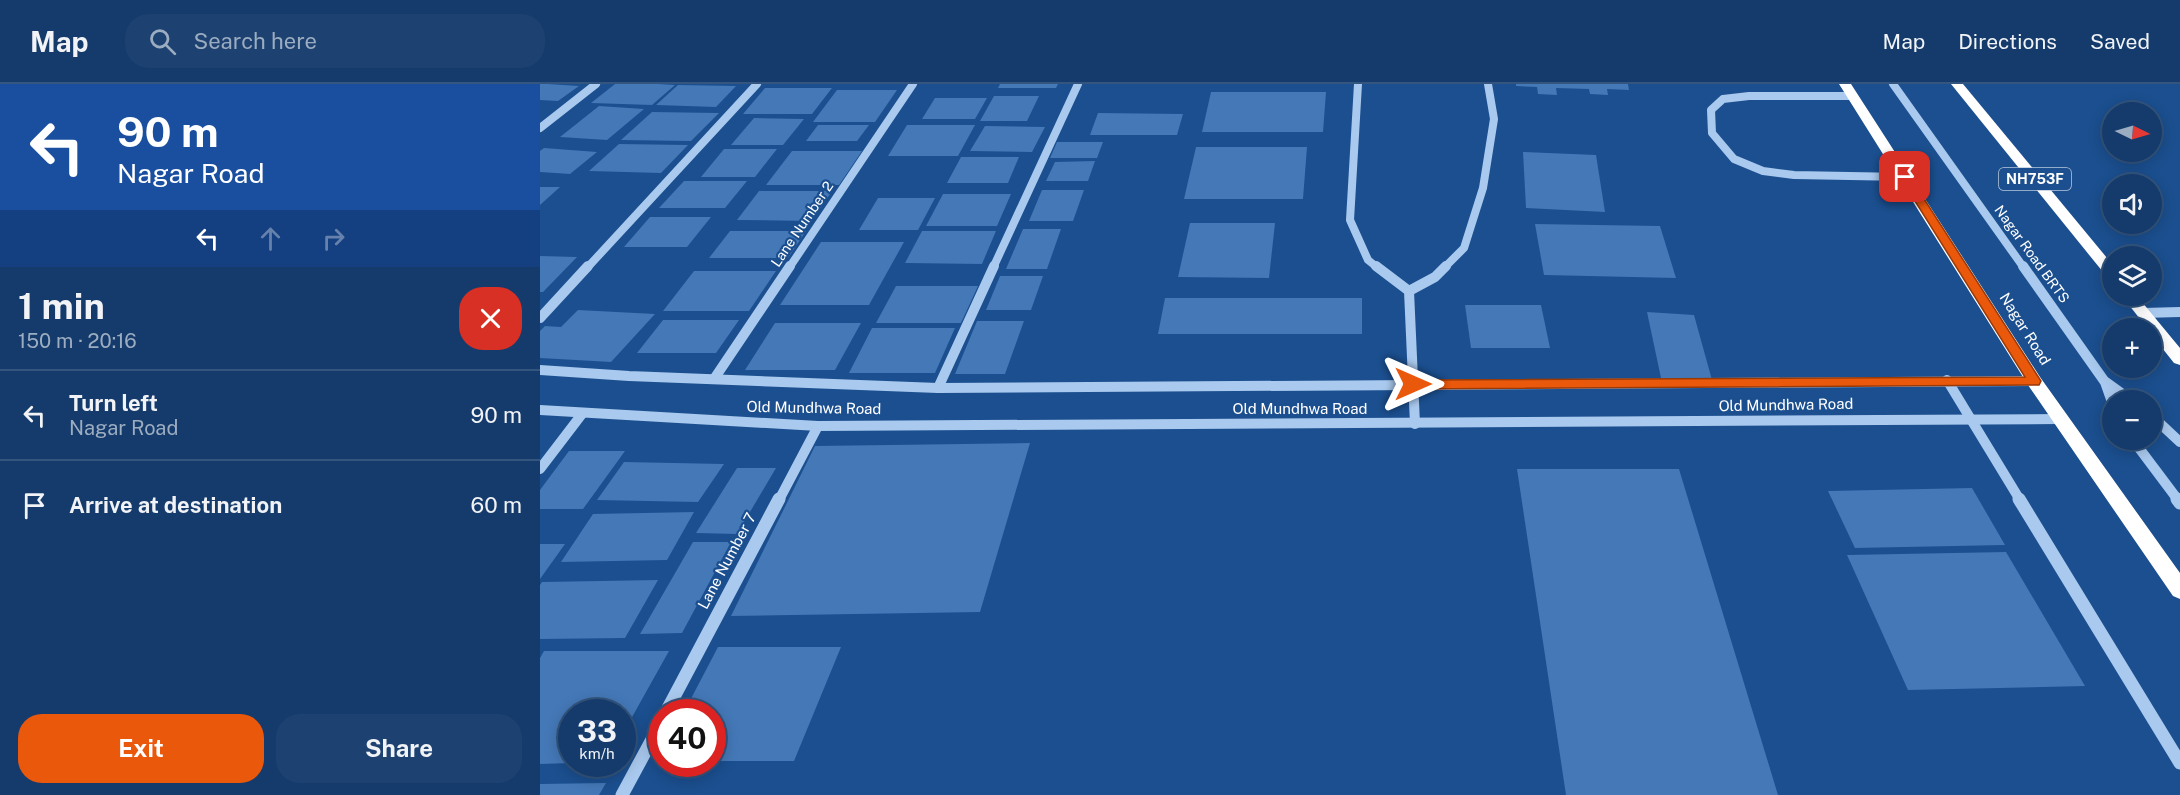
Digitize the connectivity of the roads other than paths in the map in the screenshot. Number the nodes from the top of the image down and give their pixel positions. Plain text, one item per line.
1 (596, 84) edge
2 (757, 84) edge
3 (913, 84) edge
4 (1078, 84) edge
5 (1358, 84) edge
6 (1488, 84) edge
7 (1893, 84) edge
8 (1957, 84) edge
9 (1849, 90) edge
10 (540, 128) edge
11 (1905, 177) junction
12 (2102, 262) edge
13 (1409, 291) junction
14 (2137, 306) edge
15 (2180, 312) edge
16 (2143, 313) junction
17 (540, 318) edge
18 (2180, 358) edge
19 (540, 370) edge
20 (714, 379) junction
21 (1947, 381) junction
22 (2034, 381) junction
23 (2105, 382) junction
24 (1413, 384) junction
25 (938, 387) junction
26 (2108, 390) edge
27 (2117, 390) edge
28 (540, 410) edge
29 (582, 414) junction
30 (1970, 419) junction
31 (2060, 419) junction
32 (1415, 424) junction
33 (2162, 425) edge
34 (818, 426) junction
35 (2180, 441) edge
36 (2140, 450) edge
37 (540, 469) edge
38 (2180, 503) edge
39 (2180, 590) edge
40 (673, 699) edge
41 (648, 747) edge
42 (2180, 763) edge
43 (622, 795) edge

1 - 10 street
2 - 17 street
3 - 20 street, Lane Number 2
4 - 25 street
5 - 13 street
6 - 13 street
7 - 23 street, Nagar Road BRTS
8 - 12 highway, NH753F
9 - 11 highway, Nagar Road
9 - 11 street
11 - 22 highway, Nagar Road
13 - 24 street
14 - 16 highway
15 - 16 street
16 - 18 highway
19 - 20 street, Old Mundhwa Road
20 - 25 street, Old Mundhwa Road
21 - 22 street, Old Mundhwa Road
21 - 24 street, Old Mundhwa Road
21 - 30 street
22 - 31 highway, Nagar Road
23 - 26 street, Nagar Road BRTS
23 - 27 street, Nagar Road BRTS
24 - 25 street, Old Mundhwa Road
24 - 32 street
28 - 29 street, Old Mundhwa Road
29 - 34 street, Old Mundhwa Road
29 - 37 street
30 - 31 street, Old Mundhwa Road
30 - 32 street, Old Mundhwa Road
30 - 42 street
31 - 39 highway, Nagar Road
32 - 34 street, Old Mundhwa Road
33 - 35 street
34 - 40 street, Lane Number 7
36 - 38 street
41 - 43 street

